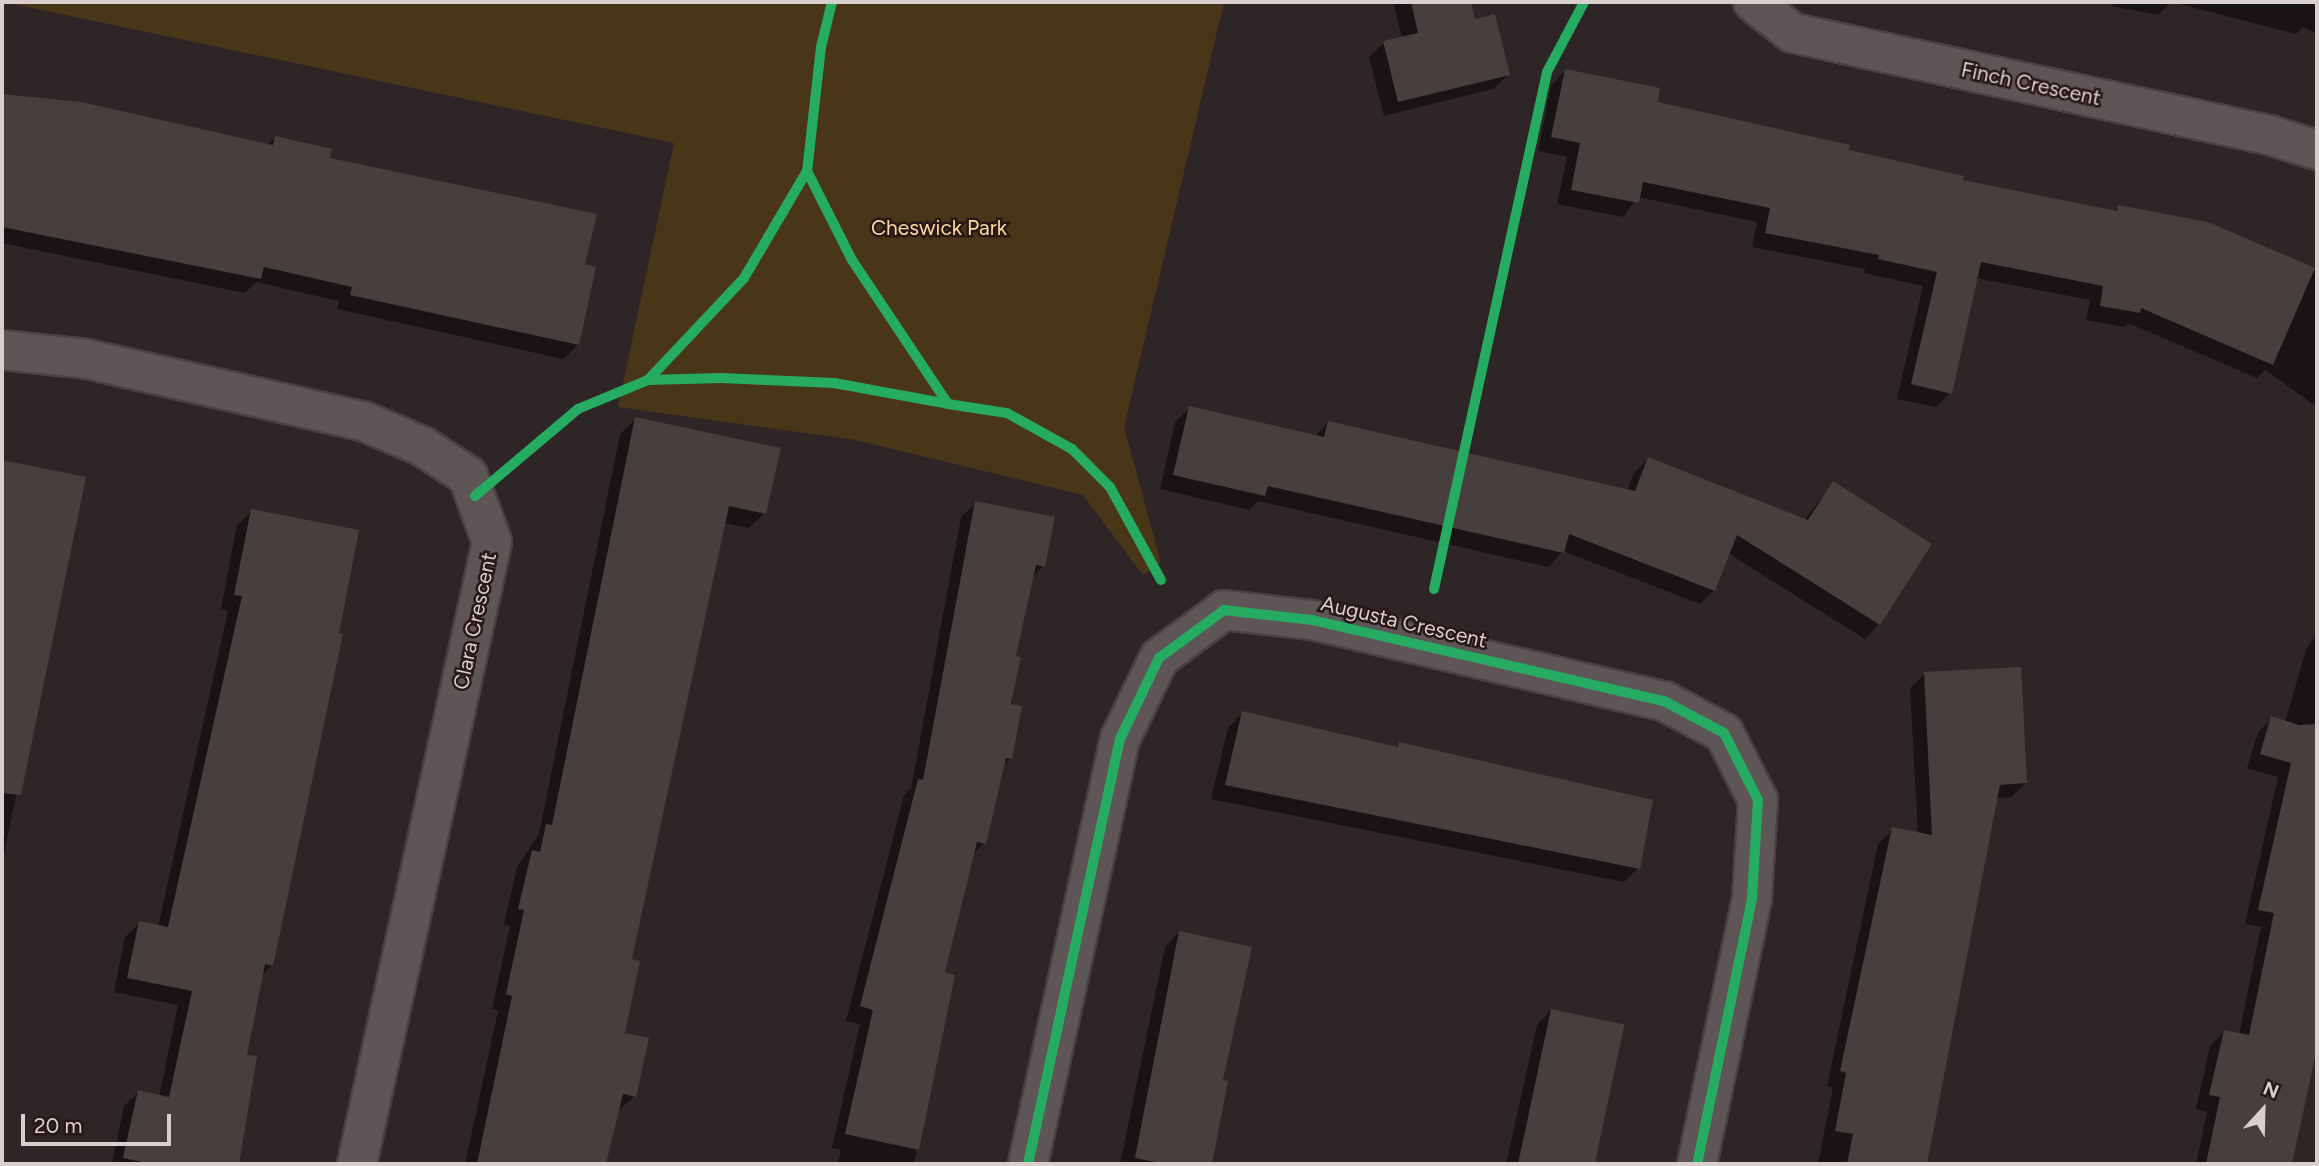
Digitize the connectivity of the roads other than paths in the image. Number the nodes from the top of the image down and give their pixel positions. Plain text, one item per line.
1 (1754, 2) edge
2 (2317, 149) edge
3 (2, 350) edge
4 (357, 1164) edge
5 (1028, 1164) edge
6 (1697, 1164) edge

1 - 2 street, Finch Crescent
3 - 4 street, Clara Crescent
5 - 6 street, Augusta Crescent

